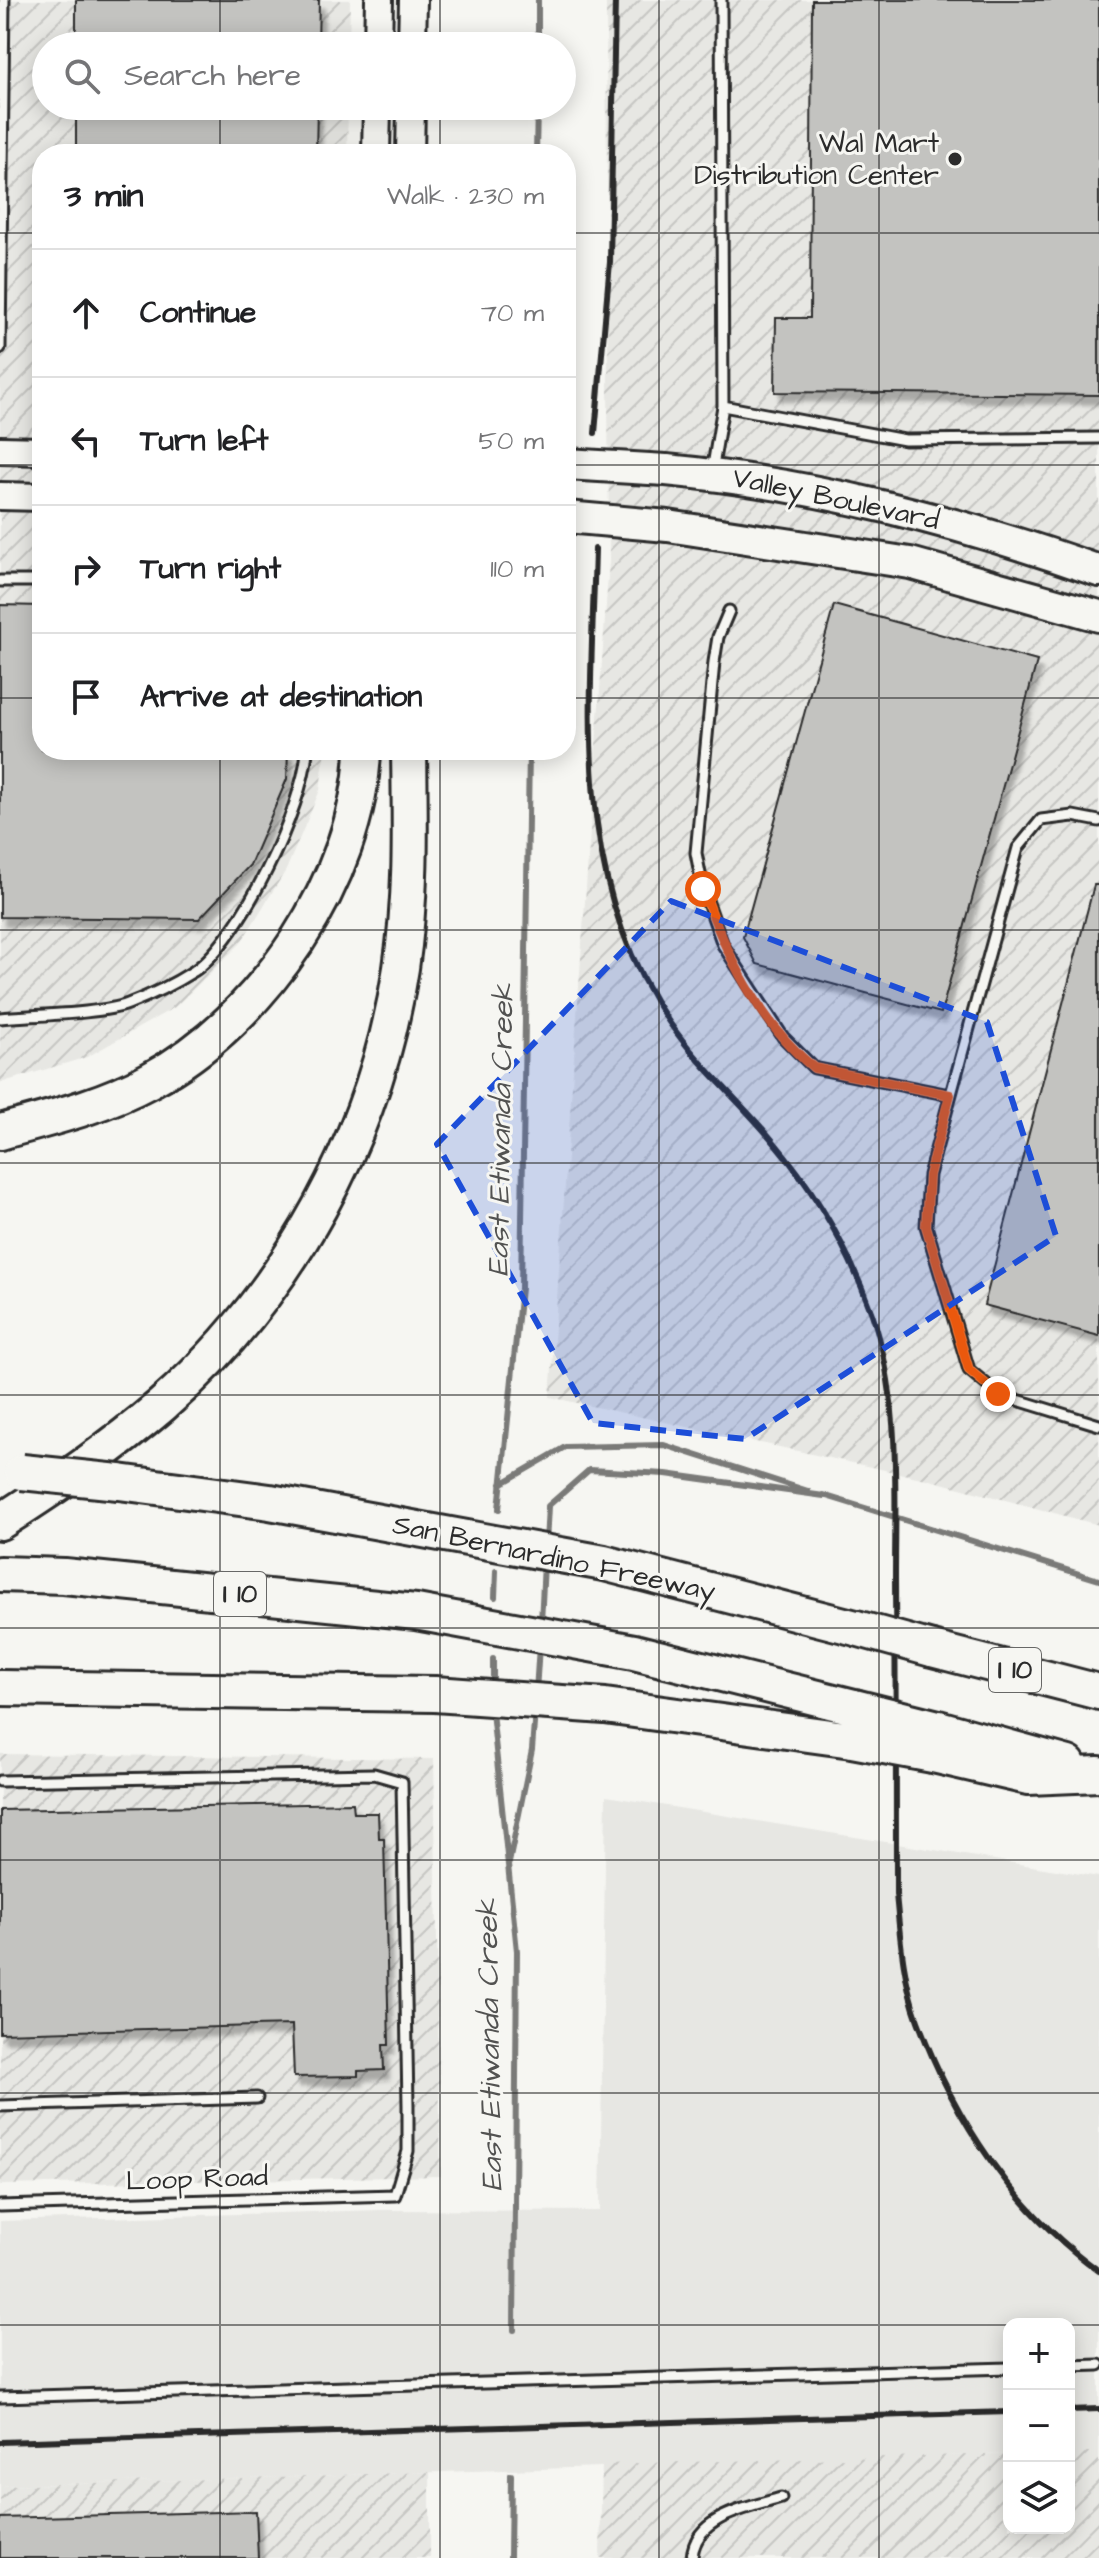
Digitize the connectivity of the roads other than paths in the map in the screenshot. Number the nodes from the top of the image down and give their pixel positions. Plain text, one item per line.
1 (4, 0) edge
2 (379, 0) edge
3 (413, 0) edge
4 (721, 0) edge
5 (378, 32) edge
6 (412, 32) edge
7 (377, 120) edge
8 (411, 120) edge
9 (376, 144) edge
10 (410, 144) edge
11 (0, 348) edge
12 (723, 406) junction
13 (1099, 438) edge
14 (0, 450) edge
15 (32, 451) edge
16 (576, 465) edge
17 (712, 475) junction
18 (0, 496) edge
19 (32, 497) edge
20 (576, 518) edge
21 (1099, 571) edge
22 (0, 581) edge
23 (32, 581) edge
24 (729, 611) dead end
25 (1099, 616) edge
26 (305, 760) edge
27 (362, 760) edge
28 (409, 760) edge
29 (1099, 821) edge
30 (0, 1018) edge
31 (950, 1095) junction
32 (0, 1132) edge
33 (1099, 1425) edge
34 (7, 1468) edge
35 (0, 1522) edge
36 (0, 1574) edge
37 (0, 1688) edge
38 (1099, 1692) edge
39 (853, 1723) junction
40 (1099, 1773) edge
41 (0, 1781) edge
42 (257, 2098) dead end
43 (0, 2106) edge
44 (0, 2206) edge
45 (1099, 2365) edge
46 (1075, 2366) edge
47 (1003, 2368) edge
48 (0, 2397) edge
49 (781, 2498) dead end
50 (692, 2558) edge

1 - 11 lane
2 - 5 street
3 - 6 street
4 - 12 lane
7 - 9 street
8 - 10 street
12 - 13 lane
12 - 17 lane
14 - 15 street
16 - 17 main road, Valley Boulevard, bridge
17 - 21 main road, Valley Boulevard
18 - 19 street
20 - 25 main road, Valley Boulevard, bridge
22 - 23 lane
24 - 31 lane
26 - 30 lane
27 - 32 highway
28 - 35 highway
29 - 31 lane
31 - 33 lane
34 - 38 highway, San Bernardino Freeway / I 10, bridge
36 - 39 highway, I 10
37 - 39 highway
39 - 40 highway, I 10, bridge
41 - 44 lane, Loop Road
42 - 43 lane
45 - 46 lane
47 - 48 lane
49 - 50 lane

